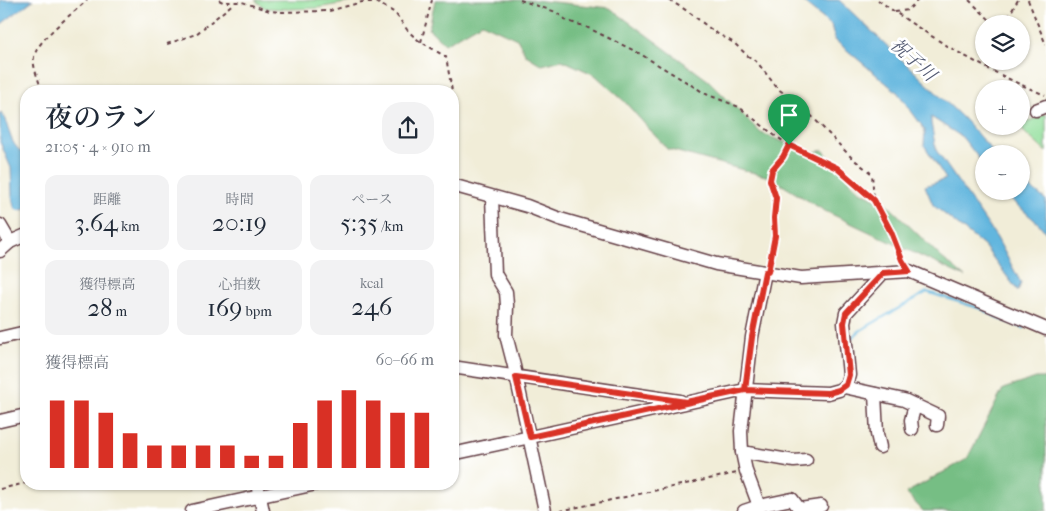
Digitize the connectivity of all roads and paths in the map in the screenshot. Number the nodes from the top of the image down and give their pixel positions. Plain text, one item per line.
1 (87, 0) edge
2 (219, 0) edge
3 (432, 0) edge
4 (520, 0) edge
5 (669, 0) edge
6 (878, 0) edge
7 (918, 0) edge
8 (969, 0) edge
9 (1018, 0) edge
10 (1028, 0) edge
11 (242, 1) edge
12 (234, 3) junction
13 (894, 12) junction
14 (985, 15) edge
15 (1009, 15) edge
16 (421, 42) junction
17 (168, 44) dead end
18 (1046, 45) edge
19 (39, 85) edge
20 (451, 85) edge
21 (1046, 96) edge
22 (789, 145) junction
23 (459, 187) edge
24 (492, 197) junction
25 (874, 200) junction
26 (0, 225) edge
27 (20, 238) edge
28 (5, 247) edge
29 (909, 271) junction
30 (766, 272) junction
31 (883, 273) junction
32 (1046, 329) edge
33 (20, 333) edge
34 (0, 338) edge
35 (459, 368) edge
36 (516, 377) junction
37 (846, 381) junction
38 (745, 390) junction
39 (875, 394) junction
40 (686, 402) junction
41 (915, 405) junction
42 (20, 416) edge
43 (0, 421) edge
44 (937, 425) dead end
45 (912, 429) dead end
46 (530, 437) junction
47 (880, 447) dead end
48 (459, 452) edge
49 (742, 452) junction
50 (806, 460) dead end
51 (746, 471) junction
52 (20, 484) edge
53 (0, 489) edge
54 (259, 490) edge
55 (760, 506) junction
56 (821, 506) dead end
57 (801, 510) edge
58 (192, 511) edge
59 (263, 511) edge
60 (544, 511) edge
61 (560, 511) edge
62 (744, 511) edge

1 - 19 path
2 - 12 path
3 - 16 path
4 - 22 path
5 - 25 path
6 - 13 path
7 - 13 path
8 - 14 path
9 - 15 path
10 - 18 path
11 - 12 path
11 - 16 path
12 - 17 path
13 - 21 path
16 - 20 path
22 - 25 path
22 - 30 path
23 - 24 street
24 - 30 street
24 - 36 street
25 - 29 path
26 - 28 street
27 - 28 street
29 - 31 street
29 - 32 street
30 - 31 street
30 - 38 street
31 - 37 street
33 - 34 street
35 - 36 street
36 - 40 street
36 - 46 street
37 - 38 street
37 - 39 street
38 - 40 street
38 - 49 street
39 - 41 street
39 - 47 street
40 - 46 street
41 - 44 street
41 - 45 street
42 - 43 street
46 - 48 street
46 - 60 street
49 - 50 street
49 - 51 street
51 - 55 street
51 - 61 path
52 - 53 path
54 - 58 street
54 - 59 street
55 - 57 street
55 - 62 street
56 - 57 street

